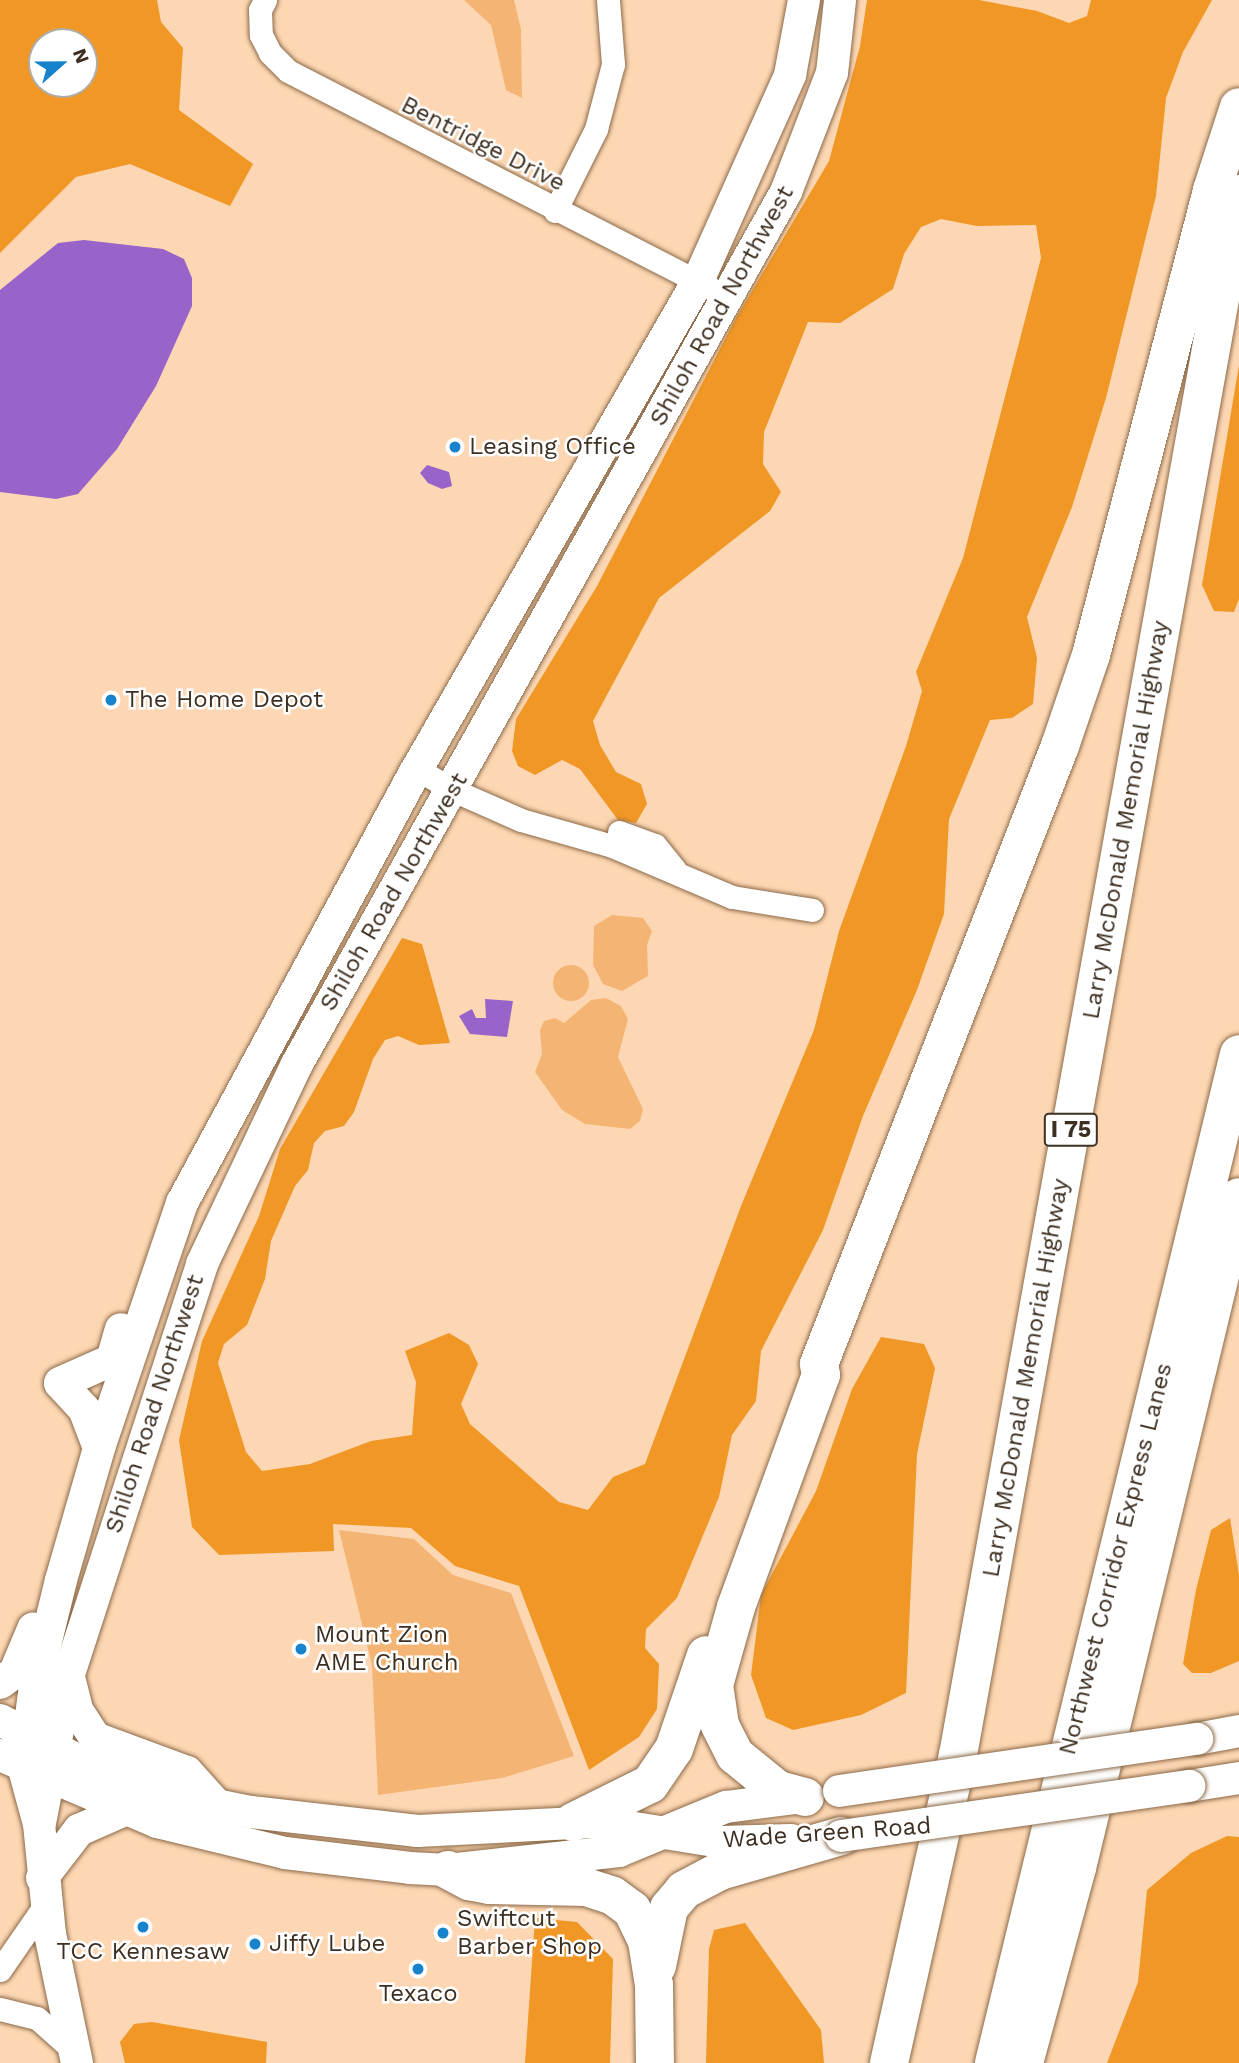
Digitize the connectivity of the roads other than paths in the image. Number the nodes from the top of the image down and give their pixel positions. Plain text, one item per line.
1 (265, 0) edge
2 (608, 0) edge
3 (804, 0) edge
4 (839, 0) edge
5 (1239, 107) edge
6 (1239, 194) edge
7 (555, 211) junction
8 (698, 281) junction
9 (729, 298) junction
10 (417, 769) junction
11 (453, 790) junction
12 (812, 910) dead end
13 (1239, 1054) edge
14 (1239, 1197) edge
15 (172, 1231) junction
16 (819, 1364) junction
17 (99, 1448) junction
18 (61, 1580) junction
19 (69, 1674) junction
20 (0, 1684) edge
21 (0, 1720) edge
22 (1239, 1731) edge
23 (32, 1758) edge
24 (1239, 1778) edge
25 (822, 1794) junction
26 (214, 1802) junction
27 (127, 1809) junction
28 (573, 1822) junction
29 (663, 1833) junction
30 (841, 1836) junction
31 (448, 1870) junction
32 (44, 1891) junction
33 (0, 1970) edge
34 (654, 1985) junction
35 (0, 2010) edge
36 (76, 2058) edge
37 (655, 2063) edge
38 (889, 2063) edge
39 (994, 2063) edge
40 (1024, 2063) edge

1 - 7 street, Bentridge Drive
2 - 7 street
3 - 8 street, Shiloh Road Northwest
4 - 9 street, Shiloh Road Northwest
5 - 16 highway
6 - 38 highway, Larry McDonald Memorial Highway / I 75
7 - 8 street, Bentridge Drive
8 - 9 street, Bentridge Drive
8 - 10 street, Shiloh Road Northwest
9 - 11 street, Shiloh Road Northwest
10 - 11 street
10 - 15 street, Shiloh Road Northwest
11 - 12 street
11 - 19 street, Shiloh Road Northwest
13 - 39 highway, Northwest Corridor Express Lanes
14 - 40 highway
15 - 17 street, Shiloh Road Northwest
15 - 17 street
16 - 25 highway
16 - 28 highway
17 - 18 street, Shiloh Road Northwest
18 - 20 street
18 - 23 street, Shiloh Road Northwest
19 - 23 street, Shiloh Road Northwest
19 - 26 street
21 - 23 street
22 - 25 street, Wade Green Road, bridge
23 - 26 street
23 - 27 street
23 - 32 street, Shiloh Road Northwest
24 - 30 street, Wade Green Road, bridge
25 - 29 street, Wade Green Road
26 - 28 street
27 - 31 street
27 - 32 street
28 - 29 street
29 - 30 street, Wade Green Road
29 - 31 street
30 - 34 highway
31 - 34 highway
32 - 33 street
32 - 36 street, Shiloh Road Northwest
34 - 37 highway
35 - 36 street

